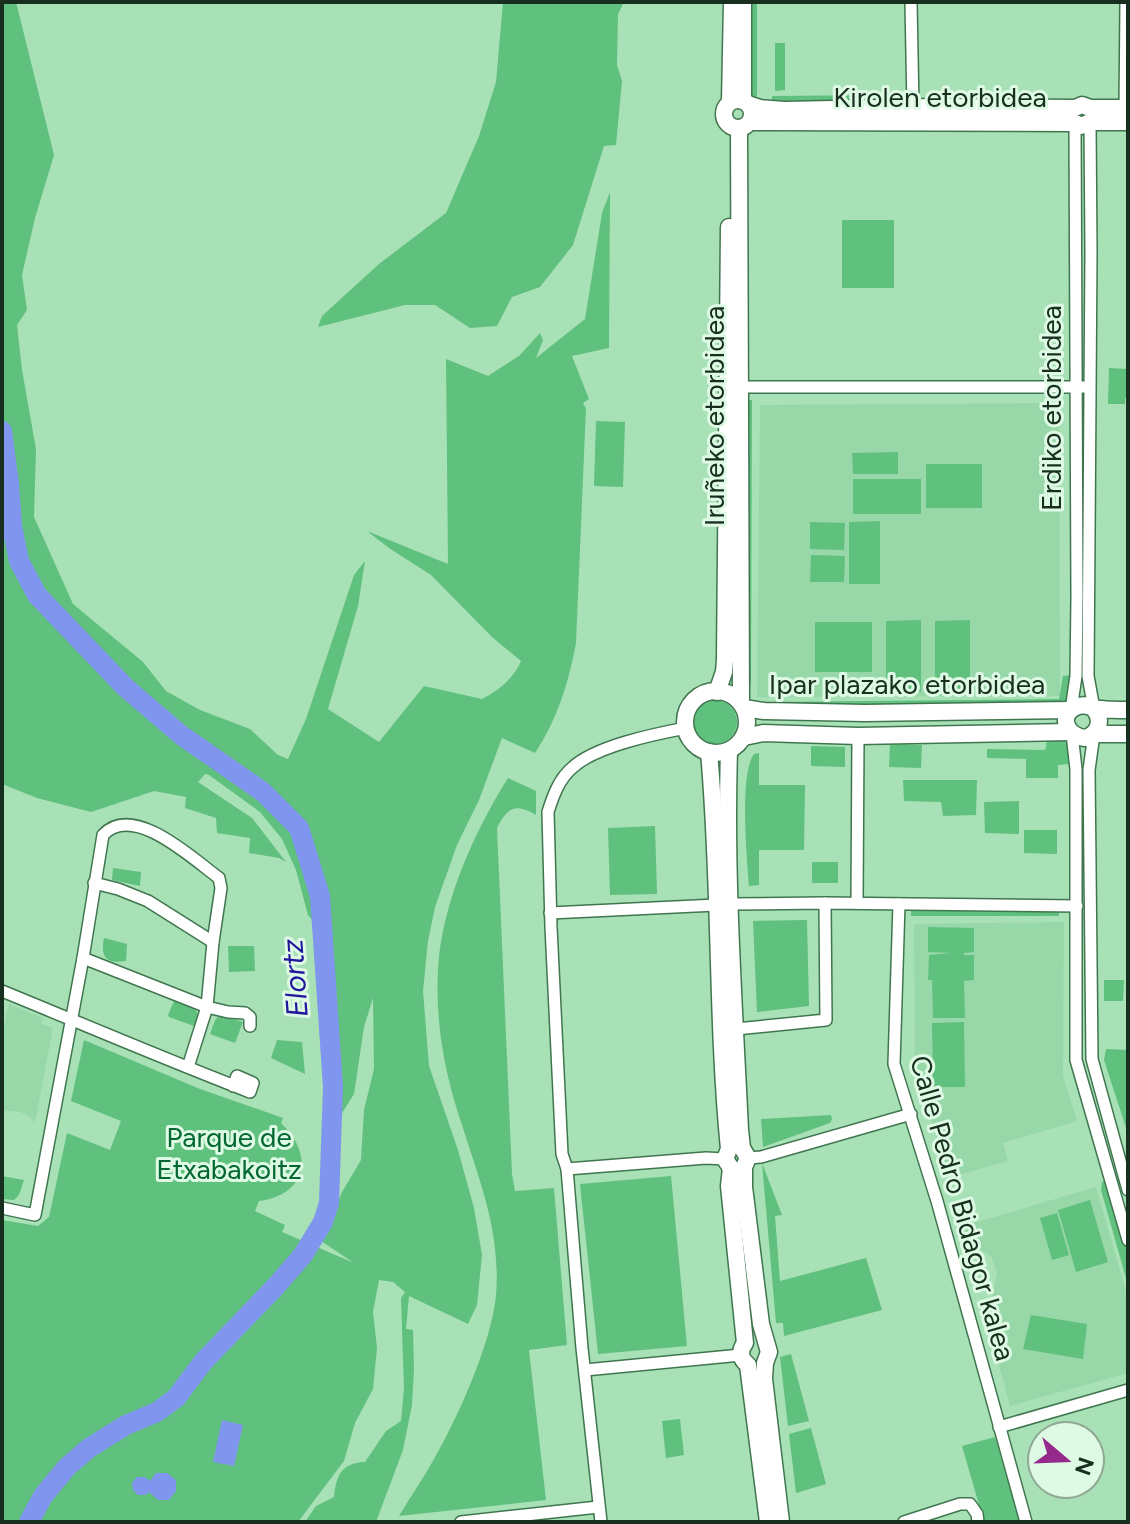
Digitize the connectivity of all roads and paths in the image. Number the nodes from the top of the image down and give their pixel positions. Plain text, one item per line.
1 (732, 2) edge
2 (743, 2) edge
3 (911, 2) edge
4 (1126, 2) edge
5 (740, 102) junction
6 (913, 108) junction
7 (1127, 113) edge
8 (1082, 115) junction
9 (739, 125) junction
10 (741, 387) junction
11 (1083, 387) junction
12 (717, 692) junction
13 (742, 706) junction
14 (1094, 709) junction
15 (1071, 710) junction
16 (1128, 710) edge
17 (686, 728) junction
18 (1071, 733) junction
19 (1094, 734) junction
20 (1128, 734) edge
21 (858, 736) junction
22 (744, 737) junction
23 (729, 751) junction
24 (709, 752) junction
25 (94, 883) junction
26 (825, 903) junction
27 (857, 903) junction
28 (899, 904) junction
29 (723, 905) junction
30 (1077, 906) junction
31 (550, 913) junction
32 (213, 942) junction
33 (83, 958) junction
34 (2, 991) edge
35 (207, 1007) junction
36 (72, 1019) junction
37 (250, 1026) dead end
38 (736, 1029) junction
39 (188, 1067) junction
40 (233, 1086) dead end
41 (911, 1114) junction
42 (736, 1158) junction
43 (567, 1169) junction
44 (1128, 1190) edge
45 (2, 1208) edge
46 (1128, 1240) edge
47 (750, 1356) junction
48 (585, 1370) junction
49 (1128, 1390) edge
50 (999, 1427) junction
51 (598, 1507) junction
52 (461, 1522) edge
53 (601, 1522) edge
54 (768, 1522) edge
55 (781, 1522) edge
56 (904, 1522) edge
57 (978, 1522) edge
58 (1026, 1522) edge

1 - 5 main road
2 - 5 main road
3 - 6 street
4 - 7 street, Kirolen etorbidea
5 - 6 main road, Kirolen etorbidea
5 - 9 main road
5 - 9 main road
6 - 8 main road, Kirolen etorbidea
7 - 8 main road, Kirolen etorbidea
8 - 9 main road, Kirolen etorbidea
8 - 11 street, Erdiko etorbidea
9 - 10 main road, Iruñeko etorbidea
9 - 12 main road, Iruñeko etorbidea
10 - 11 street
10 - 13 main road, Iruñeko etorbidea
11 - 14 street, Erdiko etorbidea
11 - 15 street, Erdiko etorbidea
12 - 13 main road
12 - 17 main road
13 - 15 main road, Ipar plazako etorbidea
13 - 22 main road
14 - 15 main road
14 - 16 main road
14 - 19 main road
15 - 18 main road
17 - 24 main road
17 - 31 street
18 - 19 main road
18 - 21 main road, Ipar plazako etorbidea
18 - 30 street
19 - 20 main road
19 - 44 street
21 - 22 main road, Ipar plazako etorbidea
21 - 27 street
22 - 23 main road
23 - 24 main road
23 - 29 main road
24 - 29 main road
25 - 32 street
25 - 32 street
25 - 33 street
26 - 27 street
26 - 29 street
26 - 38 street
27 - 28 street
28 - 30 street
28 - 41 street, Calle Pedro Bidagor kalea
29 - 31 street
29 - 38 main road
29 - 42 main road
30 - 46 street
31 - 43 street
32 - 35 street
33 - 35 street
33 - 36 street
34 - 36 street
35 - 37 street
35 - 39 street
36 - 39 street
36 - 45 street
38 - 42 main road
39 - 40 street
41 - 42 street
41 - 50 street, Calle Pedro Bidagor kalea
42 - 43 street
42 - 47 main road
42 - 47 main road
43 - 48 street
47 - 48 street
47 - 54 main road
47 - 55 main road
48 - 51 street
49 - 50 street
50 - 58 street, Calle Pedro Bidagor kalea
51 - 52 street
51 - 53 street
56 - 57 street

